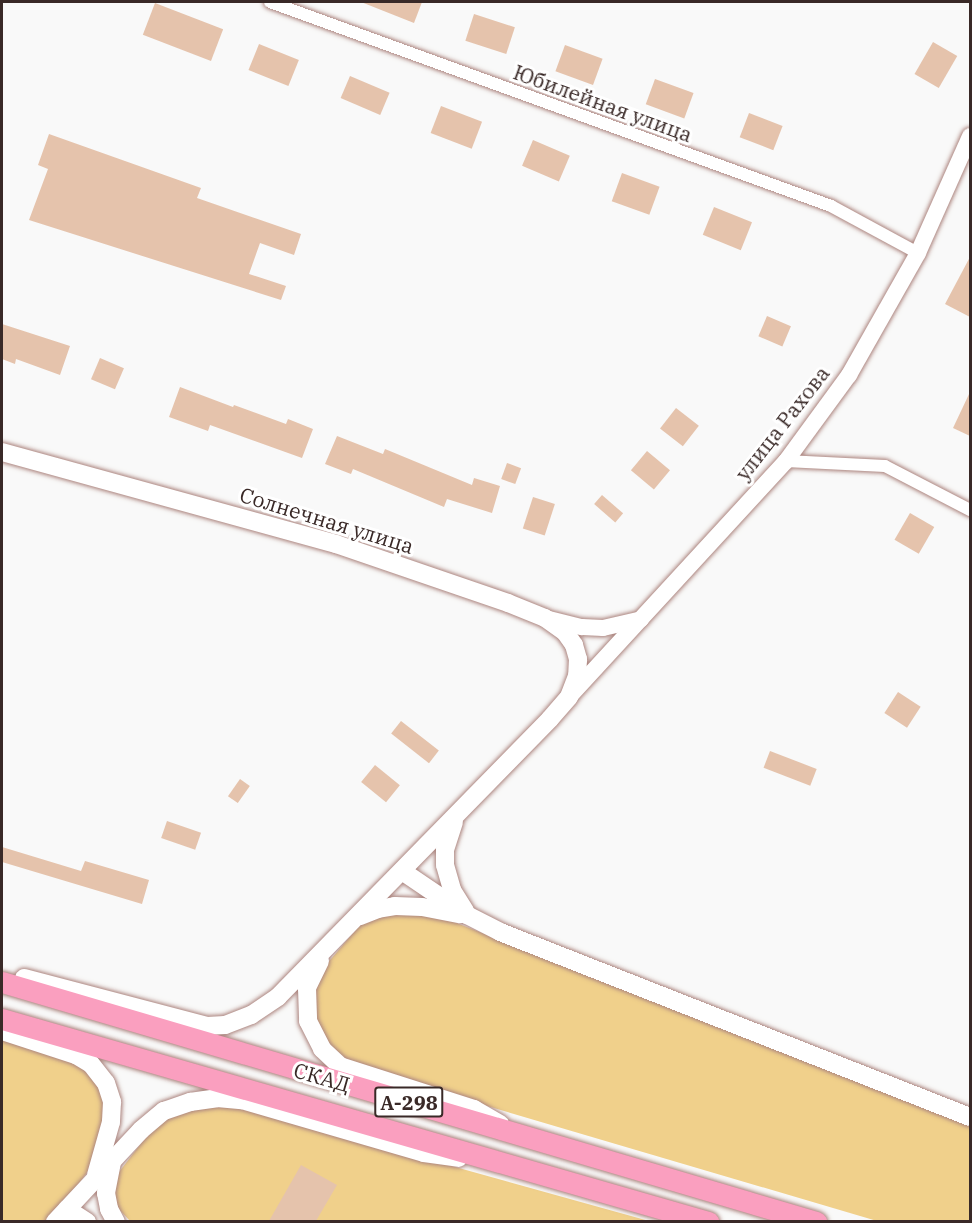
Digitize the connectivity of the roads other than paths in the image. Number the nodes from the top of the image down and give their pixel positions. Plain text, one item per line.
1 (270, 2) edge
2 (970, 136) edge
3 (918, 253) junction
4 (2, 452) edge
5 (786, 461) junction
6 (970, 510) edge
7 (545, 618) junction
8 (642, 618) junction
9 (569, 697) junction
10 (456, 818) junction
11 (402, 871) junction
12 (467, 915) junction
13 (356, 918) junction
14 (327, 949) junction
15 (2, 975) edge
16 (2, 982) edge
17 (2, 1019) edge
18 (2, 1031) edge
19 (970, 1116) edge
20 (518, 1134) junction
21 (112, 1160) junction
22 (511, 1165) junction
23 (94, 1179) junction
24 (61, 1215) edge
25 (87, 1221) edge
26 (116, 1221) edge
27 (708, 1221) edge
28 (816, 1221) edge

1 - 3 street, Юбилейная улица
2 - 3 street, улица Рахова
3 - 5 street, улица Рахова
4 - 7 main road, Солнечная улица
5 - 6 street
5 - 8 street, улица Рахова
7 - 8 street
7 - 9 main road, Солнечная улица
8 - 9 street, улица Рахова
9 - 10 main road
10 - 11 main road
10 - 12 main road
11 - 12 main road
11 - 13 main road
12 - 13 main road
12 - 19 main road
13 - 14 main road
14 - 15 main road
14 - 20 main road
16 - 20 highway, СКАД / А-298
17 - 22 highway, СКАД / А-298
18 - 23 main road
20 - 28 highway, СКАД / А-298
21 - 22 main road
21 - 23 main road
21 - 26 main road
22 - 27 highway, СКАД / А-298
23 - 24 main road
24 - 25 main road

